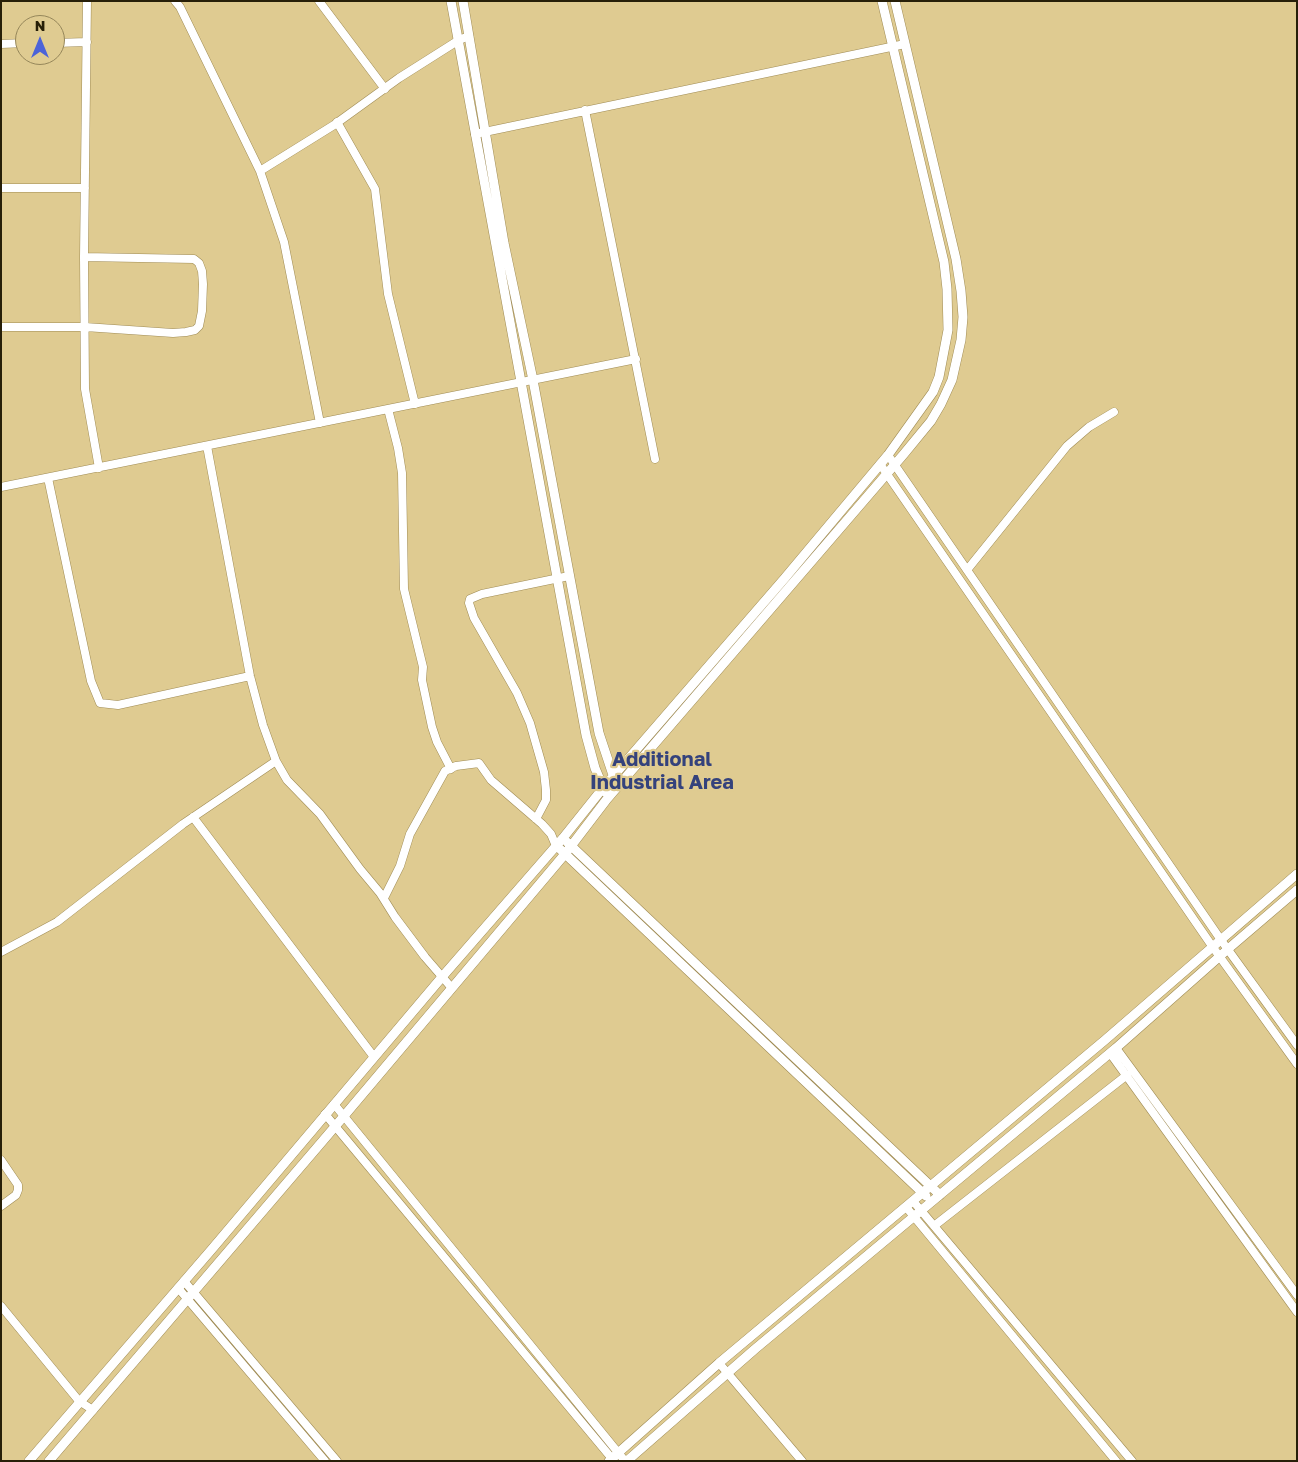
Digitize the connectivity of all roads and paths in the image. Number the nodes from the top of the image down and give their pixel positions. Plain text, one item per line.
1 (87, 1) edge
2 (175, 1) edge
3 (319, 1) edge
4 (451, 1) edge
5 (463, 1) edge
6 (882, 1) edge
7 (895, 1) edge
8 (469, 36) junction
9 (458, 40) junction
10 (87, 42) junction
11 (15, 43) edge
12 (65, 43) edge
13 (1, 44) edge
14 (905, 44) junction
15 (892, 48) junction
16 (385, 88) junction
17 (586, 110) junction
18 (337, 122) junction
19 (485, 132) junction
20 (475, 134) junction
21 (260, 171) junction
22 (1, 188) edge
23 (85, 188) junction
24 (84, 257) junction
25 (1, 327) edge
26 (85, 327) junction
27 (636, 359) junction
28 (533, 380) junction
29 (522, 382) junction
30 (415, 404) junction
31 (388, 409) junction
32 (1114, 412) dead end
33 (320, 423) junction
34 (207, 446) junction
35 (888, 455) junction
36 (655, 459) dead end
37 (880, 464) junction
38 (895, 465) junction
39 (99, 468) junction
40 (887, 474) junction
41 (48, 478) junction
42 (1, 487) edge
43 (967, 570) junction
44 (569, 576) junction
45 (558, 579) junction
46 (250, 676) junction
47 (276, 761) junction
48 (451, 769) junction
49 (613, 777) junction
50 (603, 788) junction
51 (618, 788) junction
52 (608, 799) junction
53 (193, 817) junction
54 (536, 819) junction
55 (1144, 828) junction
56 (551, 834) junction
57 (1135, 835) junction
58 (563, 838) junction
59 (556, 846) junction
60 (571, 846) junction
61 (564, 854) junction
62 (1297, 874) edge
63 (1297, 890) edge
64 (384, 898) junction
65 (1220, 940) junction
66 (1212, 946) junction
67 (1228, 949) junction
68 (1, 952) edge
69 (1219, 956) junction
70 (442, 977) junction
71 (451, 987) junction
72 (1297, 1044) edge
73 (1113, 1050) junction
74 (374, 1057) junction
75 (1297, 1064) edge
76 (1127, 1075) junction
77 (334, 1104) junction
78 (325, 1114) junction
79 (344, 1116) junction
80 (335, 1125) junction
81 (1, 1160) edge
82 (931, 1185) junction
83 (922, 1192) junction
84 (940, 1194) junction
85 (932, 1202) junction
86 (909, 1204) junction
87 (1, 1206) edge
88 (919, 1214) junction
89 (934, 1226) junction
90 (181, 1284) junction
91 (1297, 1294) edge
92 (191, 1295) junction
93 (1, 1306) edge
94 (1297, 1312) edge
95 (719, 1363) junction
96 (728, 1373) junction
97 (79, 1401) junction
98 (93, 1410) junction
99 (617, 1459) edge
100 (29, 1461) edge
101 (49, 1461) edge
102 (325, 1461) edge
103 (337, 1461) edge
104 (802, 1461) edge
105 (1116, 1461) edge
106 (1132, 1461) edge

1 - 10 street
2 - 21 street
3 - 16 street
4 - 9 street
5 - 8 street
6 - 15 street
7 - 14 street
8 - 9 street
8 - 19 street
9 - 16 street
9 - 20 street
10 - 12 street
10 - 23 street
11 - 13 street
14 - 15 street
14 - 38 street
15 - 17 street
15 - 35 street
16 - 18 street
17 - 19 street
17 - 27 street
18 - 21 street
18 - 30 street
19 - 20 street
19 - 28 street
20 - 29 street
21 - 33 street
22 - 23 street
23 - 24 street
24 - 26 street
24 - 26 street
25 - 26 street
26 - 39 street
27 - 28 street
27 - 36 street
28 - 29 street
28 - 44 street
29 - 30 street
29 - 45 street
30 - 31 street
31 - 33 street
31 - 48 street
32 - 43 street
33 - 34 street
34 - 39 street
34 - 46 street
35 - 37 street
35 - 38 street
37 - 40 street
37 - 49 street
38 - 40 street
38 - 43 street
39 - 41 street
40 - 51 street
40 - 57 street
41 - 42 street
41 - 46 street
43 - 55 street
44 - 45 street
44 - 49 street
45 - 50 street
45 - 54 street
46 - 47 street
47 - 53 street
47 - 64 street
48 - 54 street
48 - 64 street
49 - 50 street
49 - 51 street
50 - 52 street
50 - 58 street
51 - 52 street
52 - 60 street
53 - 68 street
53 - 74 street
54 - 56 street
55 - 57 street
55 - 65 street
56 - 58 street
56 - 59 street
57 - 66 street
58 - 59 street
58 - 60 street
59 - 61 street
59 - 70 street
60 - 61 street
60 - 82 street
61 - 71 street
61 - 83 street
62 - 65 street
63 - 67 street
64 - 70 street
65 - 66 street
65 - 67 street
66 - 69 street
66 - 82 street
67 - 69 street
67 - 72 street
69 - 73 street
69 - 75 street
70 - 71 street
70 - 74 street
71 - 79 street
73 - 76 street
73 - 84 street
73 - 91 street
74 - 77 street
76 - 89 street
76 - 94 street
77 - 78 street
77 - 79 street
78 - 80 street
78 - 90 street
79 - 80 street
79 - 99 street
80 - 92 street
80 - 99 street
81 - 87 street
82 - 83 street
82 - 84 street
83 - 85 street
83 - 86 street
84 - 85 street
85 - 88 street
86 - 88 street
86 - 95 street
88 - 89 street
88 - 96 street
88 - 105 street
89 - 106 street
90 - 92 street
90 - 97 street
92 - 98 street
92 - 102 street
92 - 103 street
93 - 97 street
95 - 96 street
95 - 99 street
96 - 99 street
96 - 104 street
97 - 98 street
97 - 100 street
98 - 101 street

